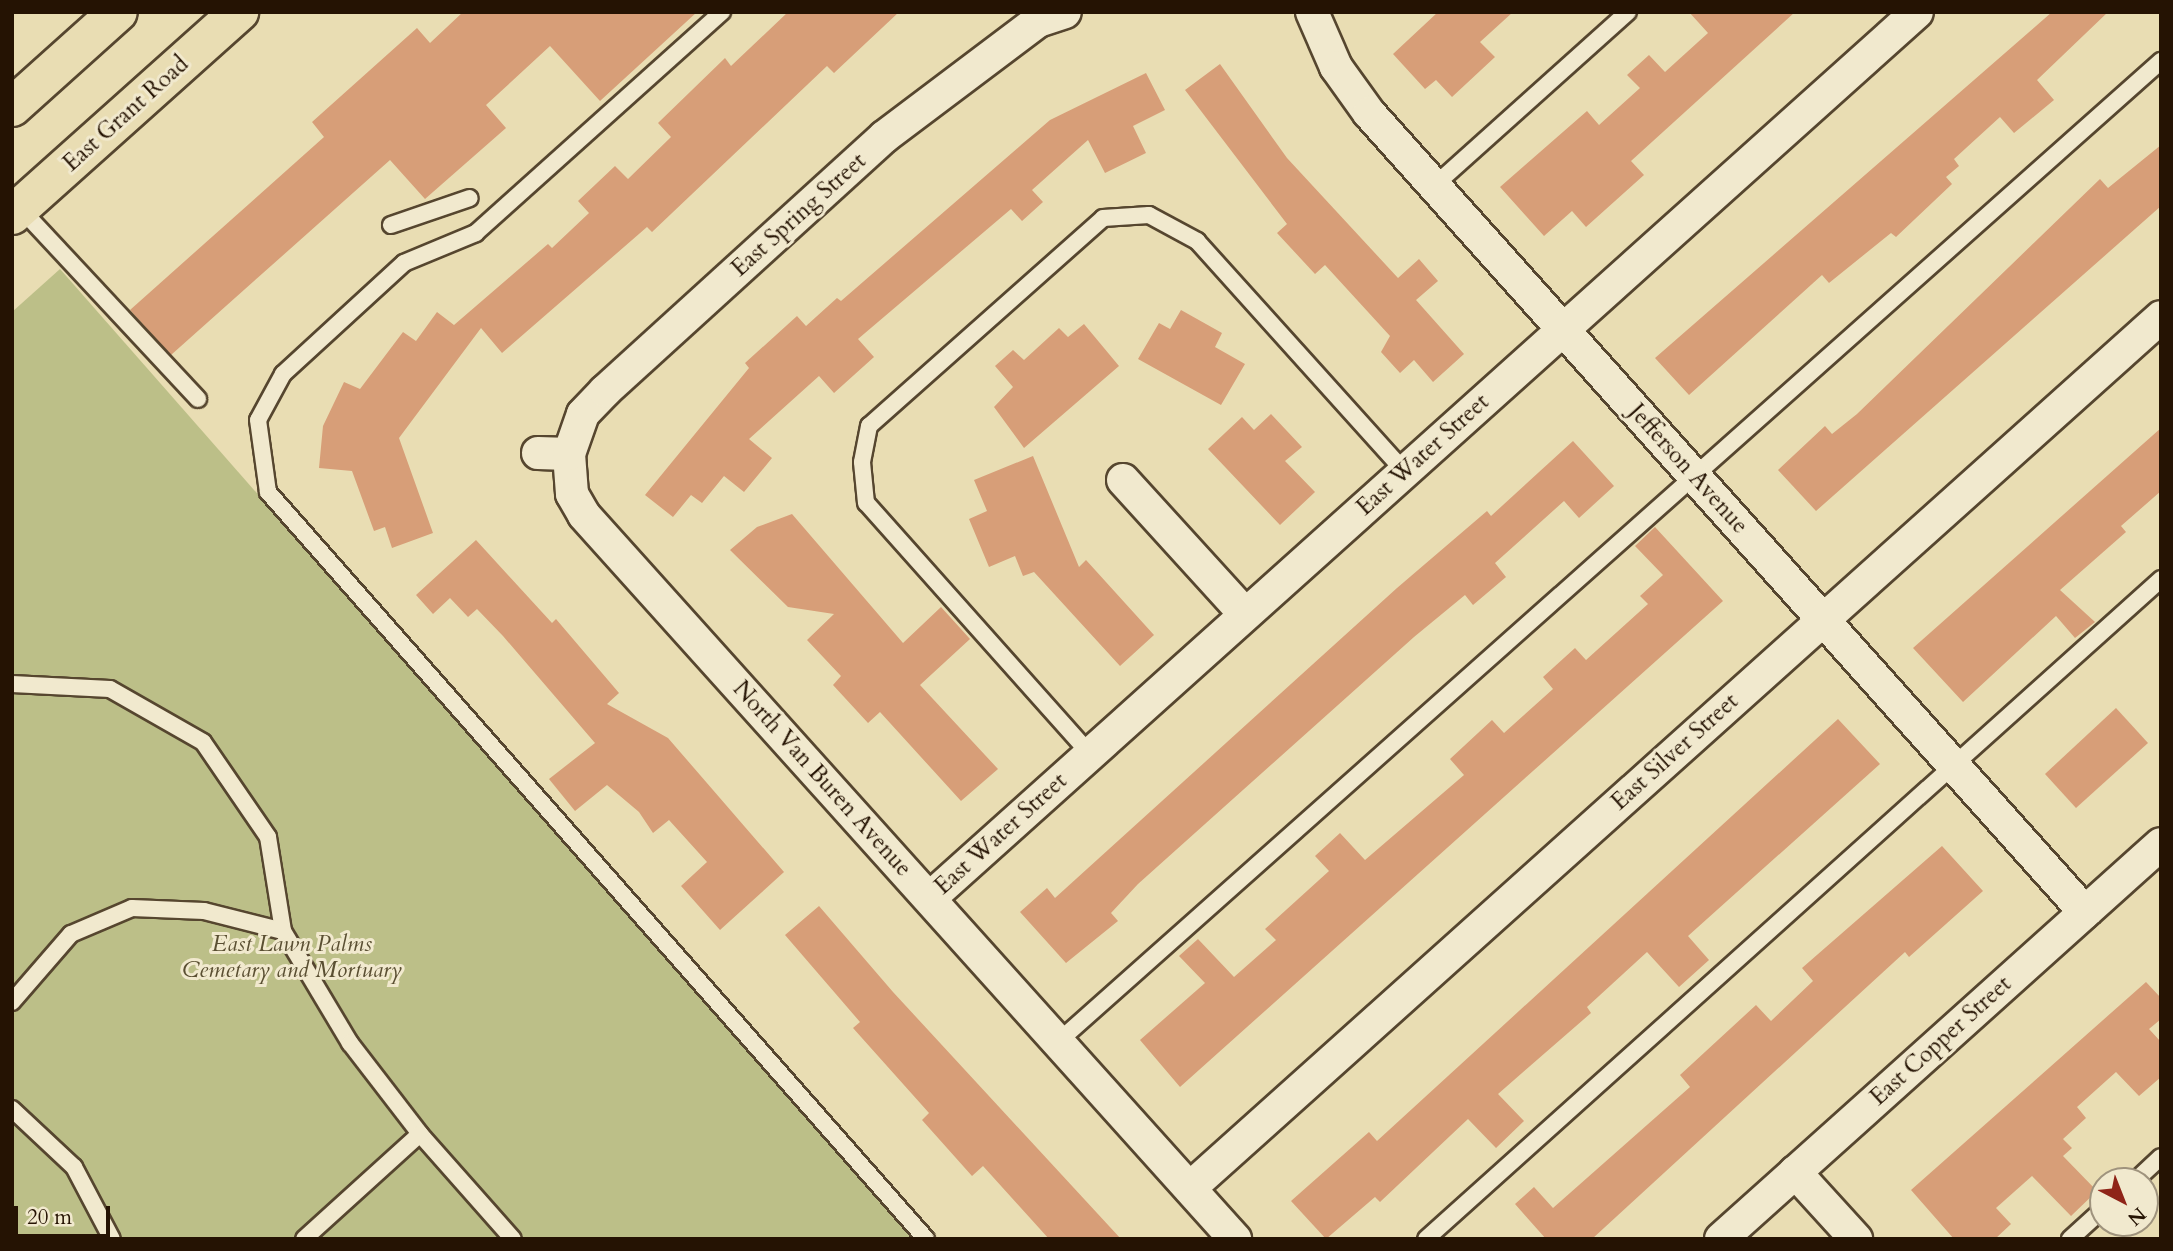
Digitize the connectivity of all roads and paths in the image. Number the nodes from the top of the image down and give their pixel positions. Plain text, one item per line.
1 (118, 12) edge
2 (239, 12) edge
3 (722, 12) edge
4 (1065, 12) edge
5 (1312, 12) edge
6 (1628, 12) edge
7 (1917, 12) edge
8 (2161, 61) edge
9 (12, 107) edge
10 (1435, 185) junction
11 (470, 198) dead end
12 (16, 212) edge
13 (391, 225) dead end
14 (2161, 317) edge
15 (1563, 330) junction
16 (198, 399) dead end
17 (538, 453) dead end
18 (569, 454) junction
19 (1404, 471) junction
20 (1693, 474) junction
21 (1124, 480) dead end
22 (2161, 579) edge
23 (1245, 614) junction
24 (1823, 619) junction
25 (12, 684) edge
26 (1090, 754) junction
27 (1955, 765) junction
28 (2161, 844) edge
29 (930, 898) junction
30 (2085, 912) junction
31 (283, 931) junction
32 (12, 1002) edge
33 (1059, 1041) junction
34 (12, 1109) edge
35 (420, 1134) junction
36 (1795, 1172) junction
37 (1190, 1188) junction
38 (2089, 1222) edge
39 (112, 1239) edge
40 (304, 1239) edge
41 (513, 1239) edge
42 (926, 1239) edge
43 (1235, 1239) edge
44 (1426, 1239) edge
45 (1721, 1239) edge
46 (1856, 1239) edge
47 (2070, 1239) edge

1 - 9 main road
2 - 12 main road, East Grant Road
3 - 42 lane
4 - 18 street, East Spring Street
5 - 10 street, Jefferson Avenue
6 - 10 lane
7 - 15 street, East Water Street
8 - 20 lane
10 - 15 street, Jefferson Avenue
11 - 13 lane
12 - 16 lane
14 - 24 street, East Silver Street
15 - 19 street, East Water Street
15 - 20 street, Jefferson Avenue
17 - 18 street
18 - 29 street, North Van Buren Avenue
19 - 23 street, East Water Street
19 - 26 lane
20 - 24 street, Jefferson Avenue
20 - 33 lane
21 - 23 street
22 - 27 lane
23 - 26 street, East Water Street
24 - 27 street, Jefferson Avenue
24 - 37 street, East Silver Street
25 - 31 lane
26 - 29 street, East Water Street
27 - 30 street, Jefferson Avenue
27 - 44 lane
28 - 30 street, East Copper Street
29 - 33 street, North Van Buren Avenue
30 - 36 street, East Copper Street
31 - 32 lane
31 - 35 lane
33 - 37 street, North Van Buren Avenue
34 - 39 lane
35 - 40 lane
35 - 41 lane
36 - 45 street, East Copper Street
36 - 46 street
37 - 43 street, North Van Buren Avenue
38 - 47 lane

